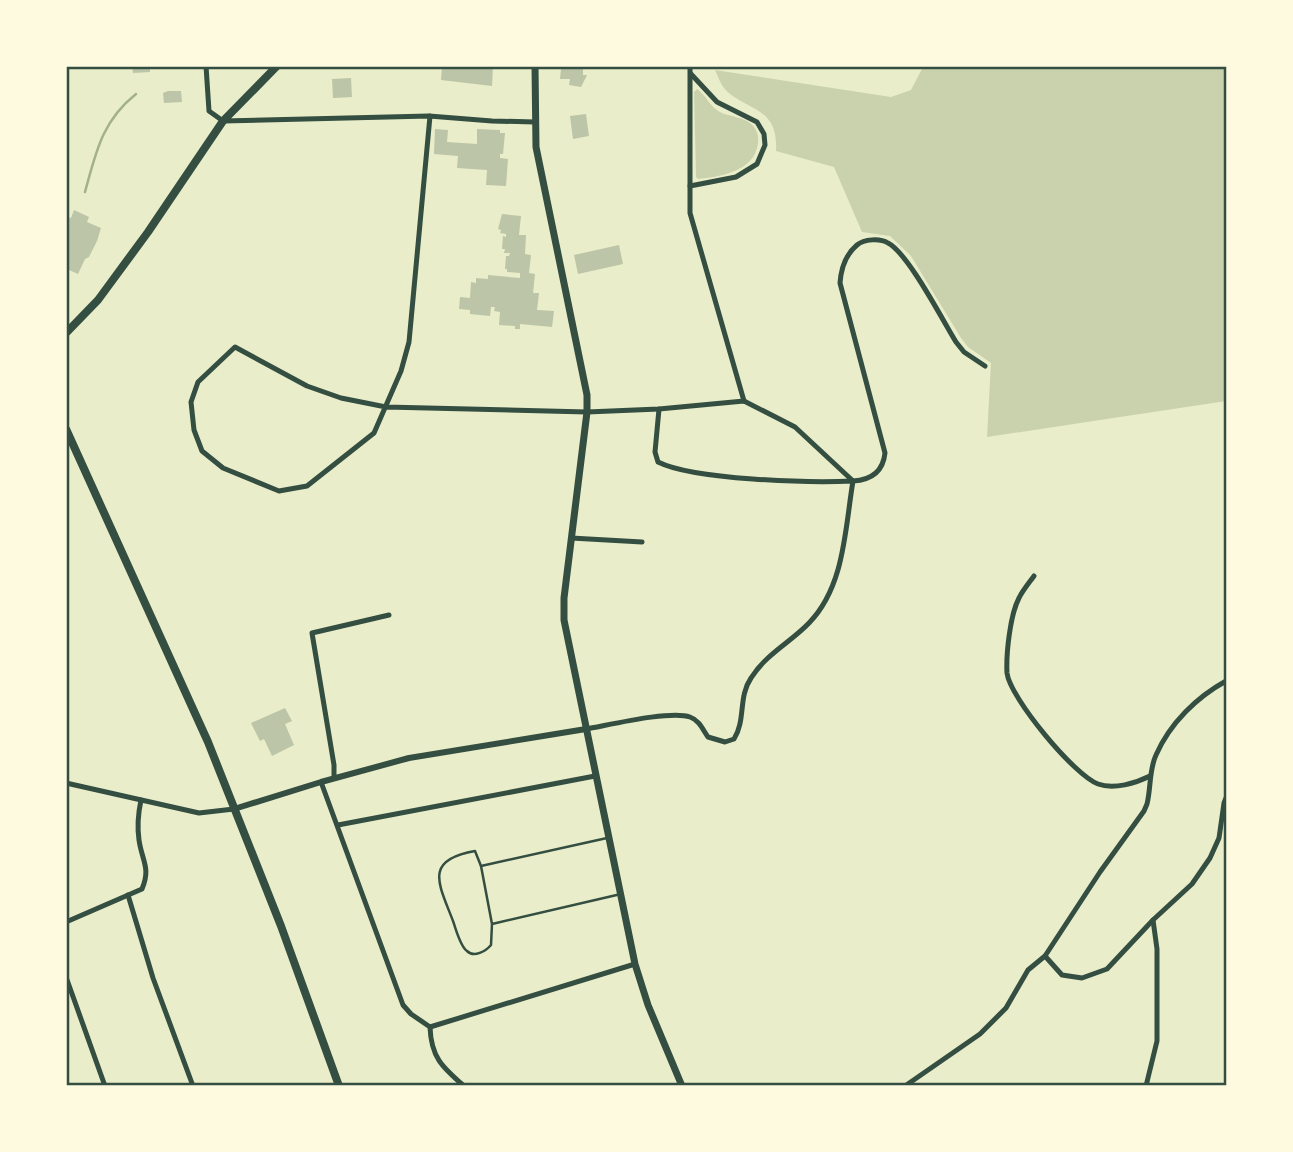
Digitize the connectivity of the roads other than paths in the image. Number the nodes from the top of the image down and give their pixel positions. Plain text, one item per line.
1 (206, 66) edge
2 (276, 66) edge
3 (535, 66) edge
4 (690, 66) edge
5 (691, 74) junction
6 (430, 116) junction
7 (223, 121) junction
8 (535, 122) junction
9 (691, 187) junction
10 (66, 333) edge
11 (985, 366) dead end
12 (744, 401) junction
13 (386, 407) junction
14 (659, 409) junction
15 (587, 412) junction
16 (66, 429) edge
17 (853, 481) junction
18 (571, 538) junction
19 (642, 542) dead end
20 (1034, 576) dead end
21 (389, 615) dead end
22 (1227, 681) edge
23 (586, 729) junction
24 (595, 776) junction
25 (1150, 776) junction
26 (334, 778) junction
27 (321, 782) junction
28 (66, 783) edge
29 (1227, 798) edge
30 (141, 800) junction
31 (234, 809) junction
32 (338, 825) junction
33 (608, 838) junction
34 (481, 866) junction
35 (621, 894) junction
36 (128, 895) junction
37 (1153, 920) junction
38 (66, 922) edge
39 (492, 923) junction
40 (1045, 956) junction
41 (635, 964) junction
42 (66, 977) edge
43 (429, 1027) junction
44 (105, 1086) edge
45 (193, 1086) edge
46 (339, 1086) edge
47 (464, 1086) edge
48 (682, 1086) edge
49 (905, 1086) edge
50 (1146, 1086) edge

1 - 7 street
2 - 7 main road
3 - 8 main road
4 - 5 street
5 - 9 street
5 - 9 street
6 - 7 street
6 - 8 street
6 - 13 street
7 - 10 main road
8 - 15 main road
9 - 12 street
11 - 17 street
12 - 14 street
12 - 17 street
13 - 13 street
13 - 15 street
14 - 15 street
14 - 17 street
15 - 18 main road
16 - 31 main road
17 - 23 street
18 - 19 street
18 - 23 main road
20 - 25 street
21 - 26 street
22 - 25 street
23 - 24 main road
23 - 26 street
24 - 32 street
24 - 33 main road
25 - 40 street
26 - 27 street
27 - 31 street
27 - 32 street
28 - 30 street
29 - 37 street
30 - 31 street
30 - 36 street
31 - 46 main road
32 - 43 street
33 - 34 lane
33 - 35 main road
34 - 39 lane
34 - 39 lane
35 - 39 lane
35 - 41 main road
36 - 38 street
36 - 45 street
37 - 40 street
37 - 50 street
40 - 49 street
41 - 43 street
41 - 48 main road
42 - 44 street
43 - 47 street

